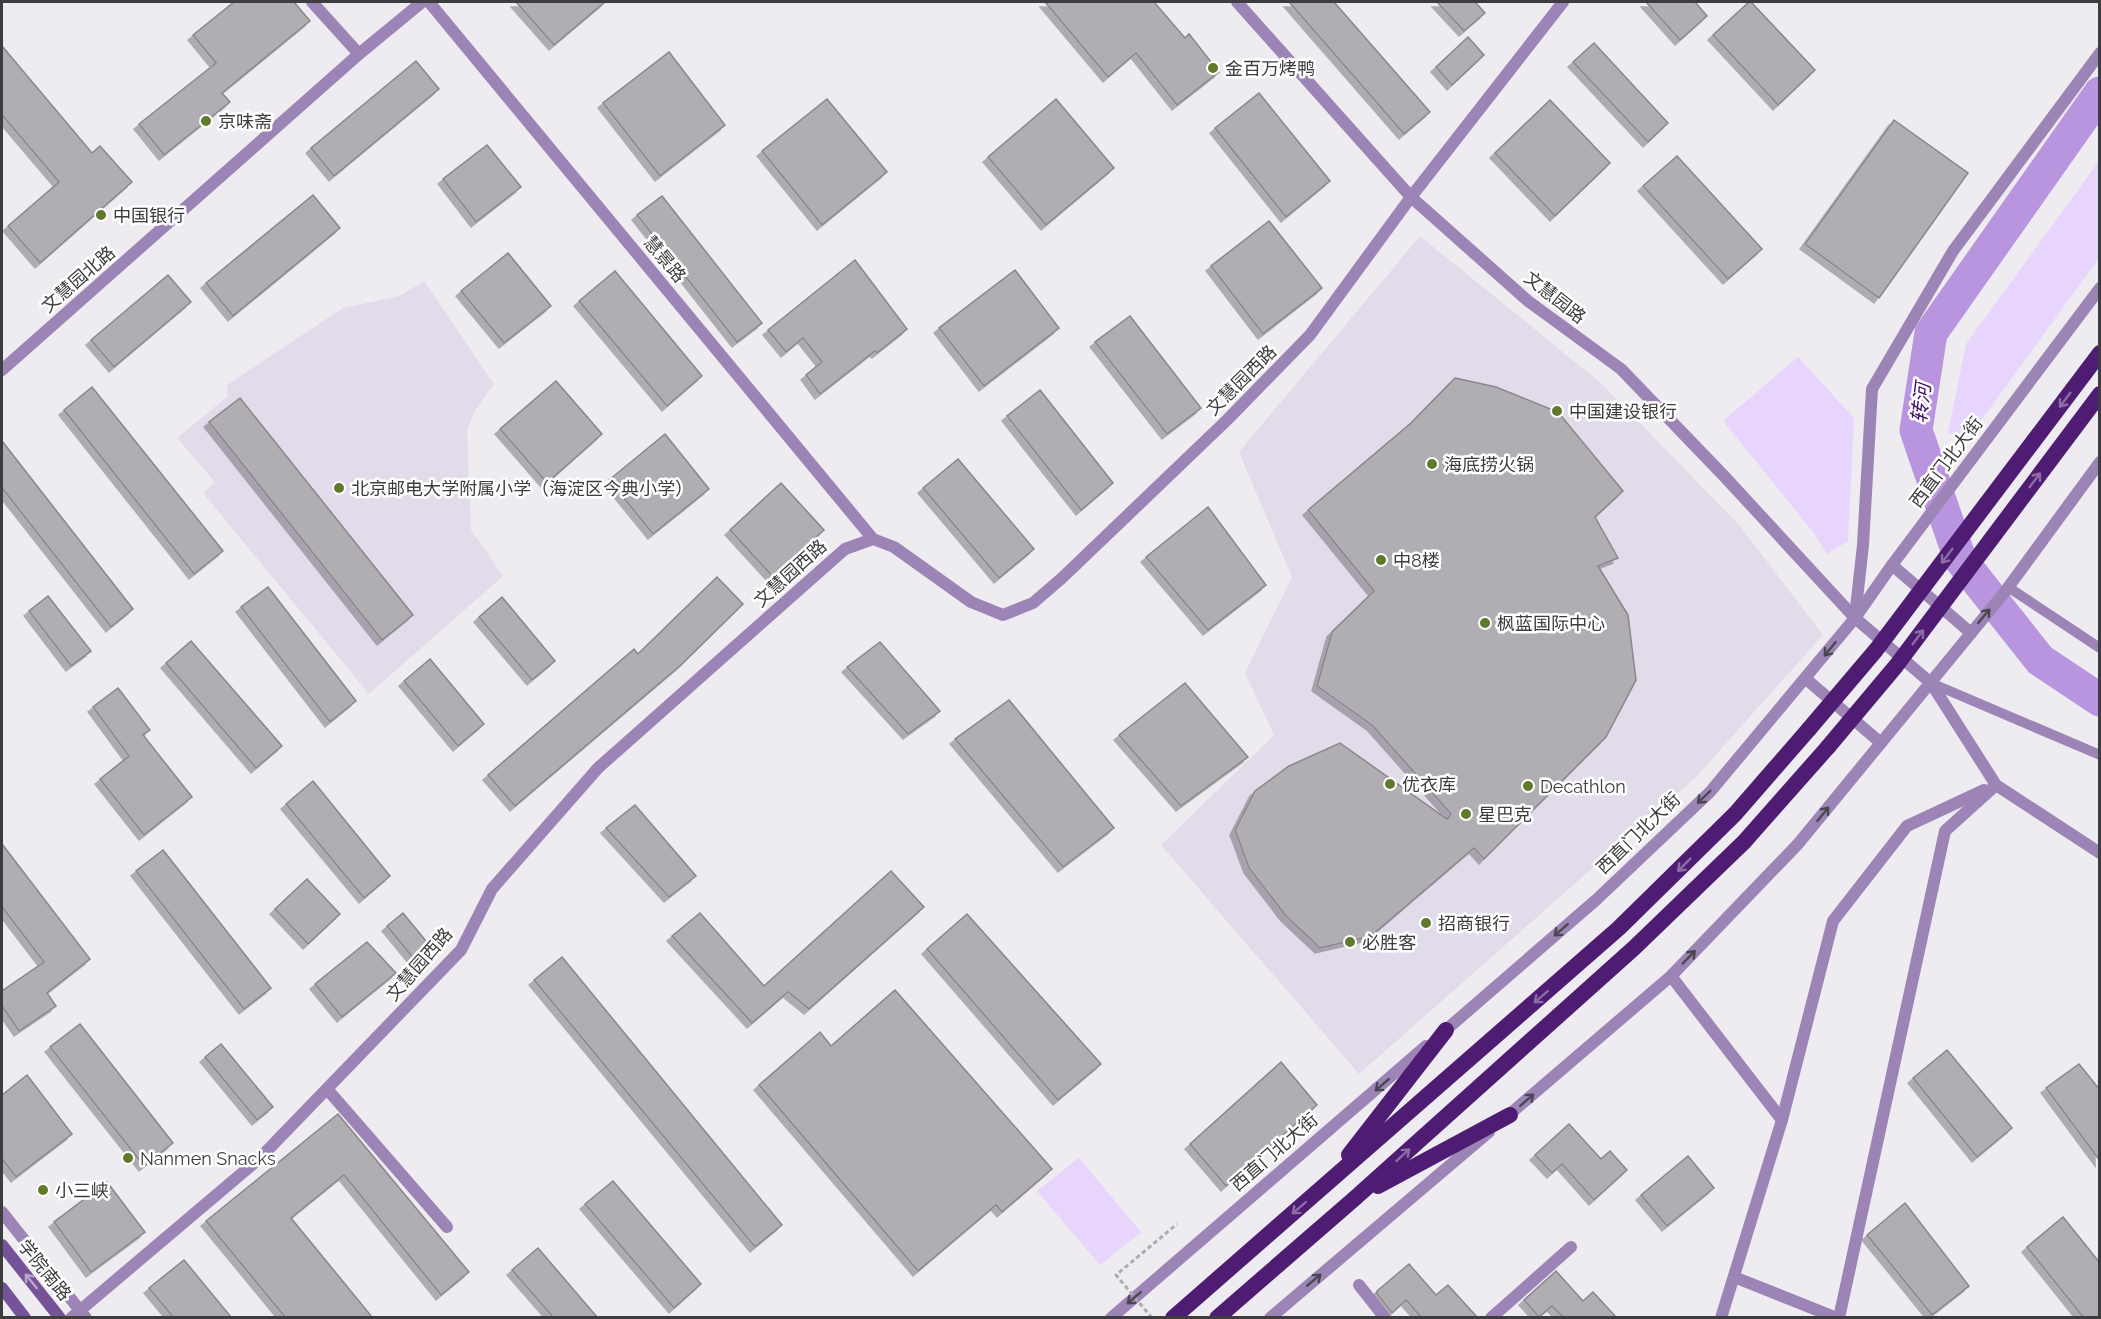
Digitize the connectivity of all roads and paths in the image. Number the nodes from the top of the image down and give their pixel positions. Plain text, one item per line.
1 (312, 2) edge
2 (422, 2) edge
3 (429, 2) edge
4 (1237, 2) edge
5 (1563, 2) edge
6 (2100, 53) edge
7 (359, 54) junction
8 (1411, 197) junction
9 (2100, 288) edge
10 (2100, 353) edge
11 (2, 370) edge
12 (2100, 394) edge
13 (2100, 462) edge
14 (873, 539) junction
15 (1892, 565) junction
16 (2006, 590) junction
17 (1855, 618) junction
18 (1968, 636) junction
19 (2100, 648) edge
20 (1806, 679) junction
21 (1931, 683) junction
22 (1881, 743) junction
23 (2100, 755) edge
24 (1996, 785) junction
25 (2100, 854) edge
26 (1671, 976) junction
27 (1446, 1030) junction
28 (327, 1089) junction
29 (1510, 1115) junction
30 (1782, 1120) junction
31 (1324, 1187) junction
32 (1354, 1199) junction
33 (2, 1212) edge
34 (1177, 1224) dead end
35 (447, 1227) dead end
36 (2, 1245) edge
37 (1570, 1247) dead end
38 (1734, 1277) junction
39 (1359, 1285) dead end
40 (2, 1288) edge
41 (79, 1315) edge
42 (25, 1317) edge
43 (60, 1317) edge
44 (1111, 1317) edge
45 (1152, 1317) edge
46 (1173, 1317) edge
47 (1217, 1317) edge
48 (1270, 1317) edge
49 (1385, 1317) edge
50 (1491, 1317) edge
51 (1721, 1317) edge
52 (1838, 1317) edge

1 - 7 street
2 - 7 street, 文慧园北路
3 - 14 street, 慧景路
4 - 8 street, 文慧园路
5 - 8 street, 文慧园西路
6 - 17 street
7 - 11 street, 文慧园北路
8 - 14 street, 文慧园西路
8 - 17 street, 文慧园路
9 - 15 street, 西直门北大街
10 -> 31 highway, bridge
32 -> 12 highway, bridge
13 - 16 street
14 - 28 street, 文慧园西路
15 - 17 street, 西直门北大街
15 - 18 street
18 -> 16 street
16 - 19 lane
17 -> 20 street, 西直门北大街
17 - 21 street, 文慧园路
18 - 21 street
20 - 22 street
20 -> 27 street, 西直门北大街
21 - 22 street
21 - 23 lane
21 - 24 street, 文慧园路
26 -> 22 street
24 - 25 street
24 - 30 street
24 - 52 street
29 -> 26 street
26 - 30 street
27 - 31 highway
27 -> 44 street, 西直门北大街
28 - 35 street
28 - 41 street, 文慧园西路
29 - 32 highway
48 -> 29 street
30 - 38 street
31 -> 46 highway
32 - 47 highway
33 - 41 street
34 - 45 path, bridge
43 -> 36 main road, 学院南路
37 - 50 street
38 - 51 street
38 - 52 street
39 - 49 street
40 - 42 main road

